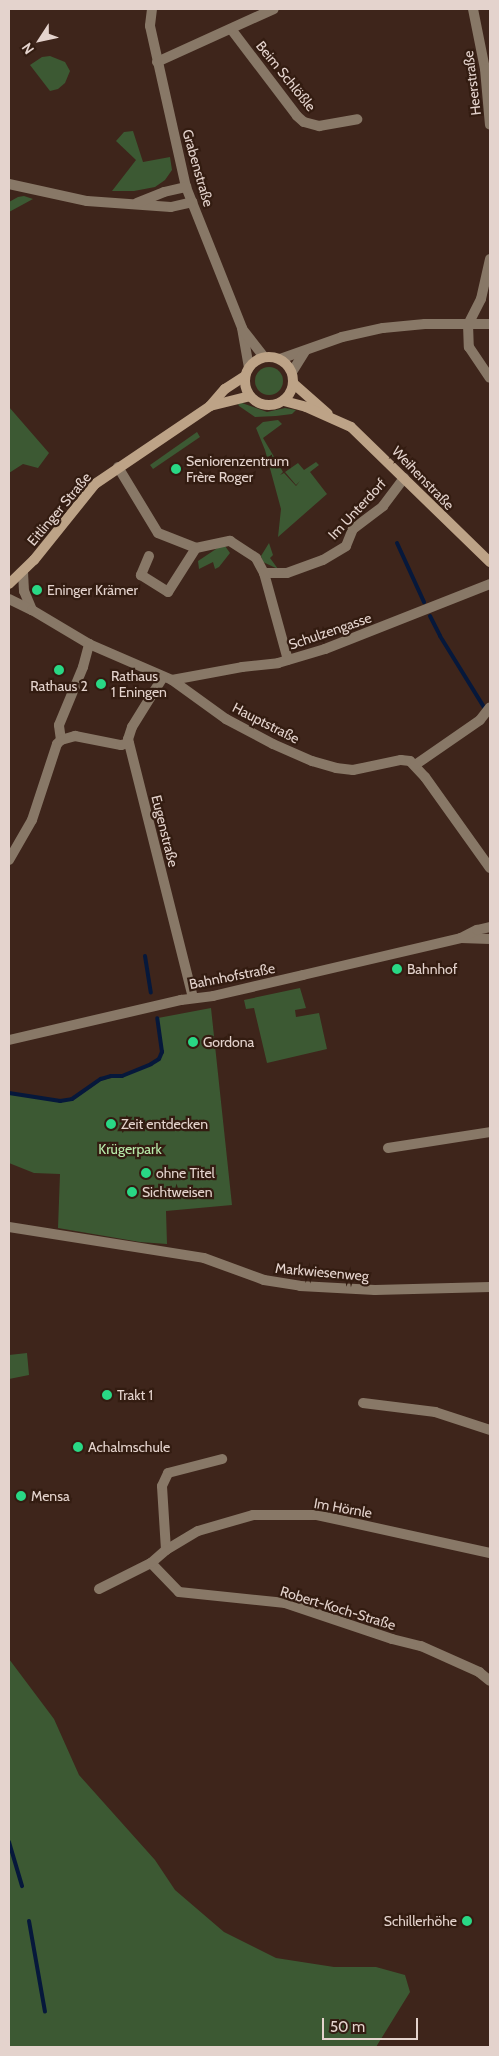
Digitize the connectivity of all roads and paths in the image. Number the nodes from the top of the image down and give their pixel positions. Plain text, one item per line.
1 (152, 9) edge
2 (274, 9) edge
3 (473, 9) edge
4 (231, 29) junction
5 (157, 62) junction
6 (357, 119) dead end
7 (490, 125) edge
8 (9, 184) edge
9 (186, 187) junction
10 (192, 202) junction
11 (136, 203) junction
12 (490, 259) edge
13 (468, 324) junction
14 (490, 324) edge
15 (242, 328) junction
16 (305, 351) junction
17 (264, 357) junction
18 (280, 359) junction
19 (247, 371) junction
20 (292, 372) junction
21 (490, 378) edge
22 (294, 384) junction
23 (250, 396) junction
24 (284, 401) junction
25 (210, 406) junction
26 (332, 418) junction
27 (118, 467) junction
28 (404, 478) junction
29 (196, 548) junction
30 (149, 556) dead end
31 (490, 562) edge
32 (23, 572) junction
33 (264, 573) junction
34 (9, 584) edge
35 (490, 584) edge
36 (9, 599) edge
37 (32, 610) junction
38 (89, 644) junction
39 (288, 660) junction
40 (168, 679) junction
41 (490, 707) edge
42 (62, 740) junction
43 (129, 743) junction
44 (415, 765) junction
45 (10, 855) edge
46 (490, 868) edge
47 (490, 927) edge
48 (461, 938) junction
49 (490, 939) edge
50 (193, 998) junction
51 (9, 1040) edge
52 (490, 1132) edge
53 (388, 1148) dead end
54 (9, 1227) edge
55 (490, 1287) edge
56 (363, 1403) dead end
57 (490, 1430) edge
58 (222, 1459) dead end
59 (166, 1550) junction
60 (490, 1553) edge
61 (151, 1564) junction
62 (99, 1589) dead end
63 (490, 1681) edge

1 - 5 street, Grabenstraße
2 - 4 street
3 - 7 street, Heerstraße
4 - 5 street
4 - 6 street, Beim Schlößle
5 - 9 street, Grabenstraße
8 - 11 street
9 - 10 street, Grabenstraße
9 - 11 street
10 - 11 street
10 - 15 street, Grabenstraße
12 - 13 street
13 - 14 street
13 - 16 street
13 - 21 street
15 - 17 street, Grabenstraße
15 - 19 street, Grabenstraße
16 - 18 street
16 - 20 street
17 - 18 main road
17 - 19 main road
18 - 20 main road
19 - 23 main road
19 - 25 main road, Eitlinger Straße
20 - 22 main road
22 - 24 main road
22 - 26 main road, Weihenstraße
23 - 24 main road
23 - 25 main road, Eitlinger Straße
24 - 26 main road, Weihenstraße
25 - 27 main road, Eitlinger Straße
26 - 28 main road, Weihenstraße
27 - 29 street
27 - 32 main road, Eitlinger Straße
28 - 31 main road, Weihenstraße
28 - 33 street, Im Unterdorf
29 - 30 street
29 - 33 street
32 - 34 main road, Eitlinger Straße
32 - 37 street
33 - 39 street
35 - 39 street, Schulzengasse
36 - 37 street, Hauptstraße
37 - 38 street, Hauptstraße
38 - 40 street, Hauptstraße
38 - 42 street
39 - 40 street, Schulzengasse
40 - 43 street
40 - 44 street, Hauptstraße
41 - 44 street
42 - 43 street
42 - 45 street
43 - 50 street, Eugenstraße
44 - 46 street
47 - 48 street, Bahnhofstraße
48 - 49 street, Bahnhofstraße
48 - 50 street, Bahnhofstraße
50 - 51 street, Bahnhofstraße
52 - 53 street
54 - 55 street, Markwiesenweg
56 - 57 street
58 - 59 street
59 - 60 street, Im Hörnle
59 - 61 street, Im Hörnle
61 - 62 street, Im Hörnle
61 - 63 street, Robert-Koch-Straße

